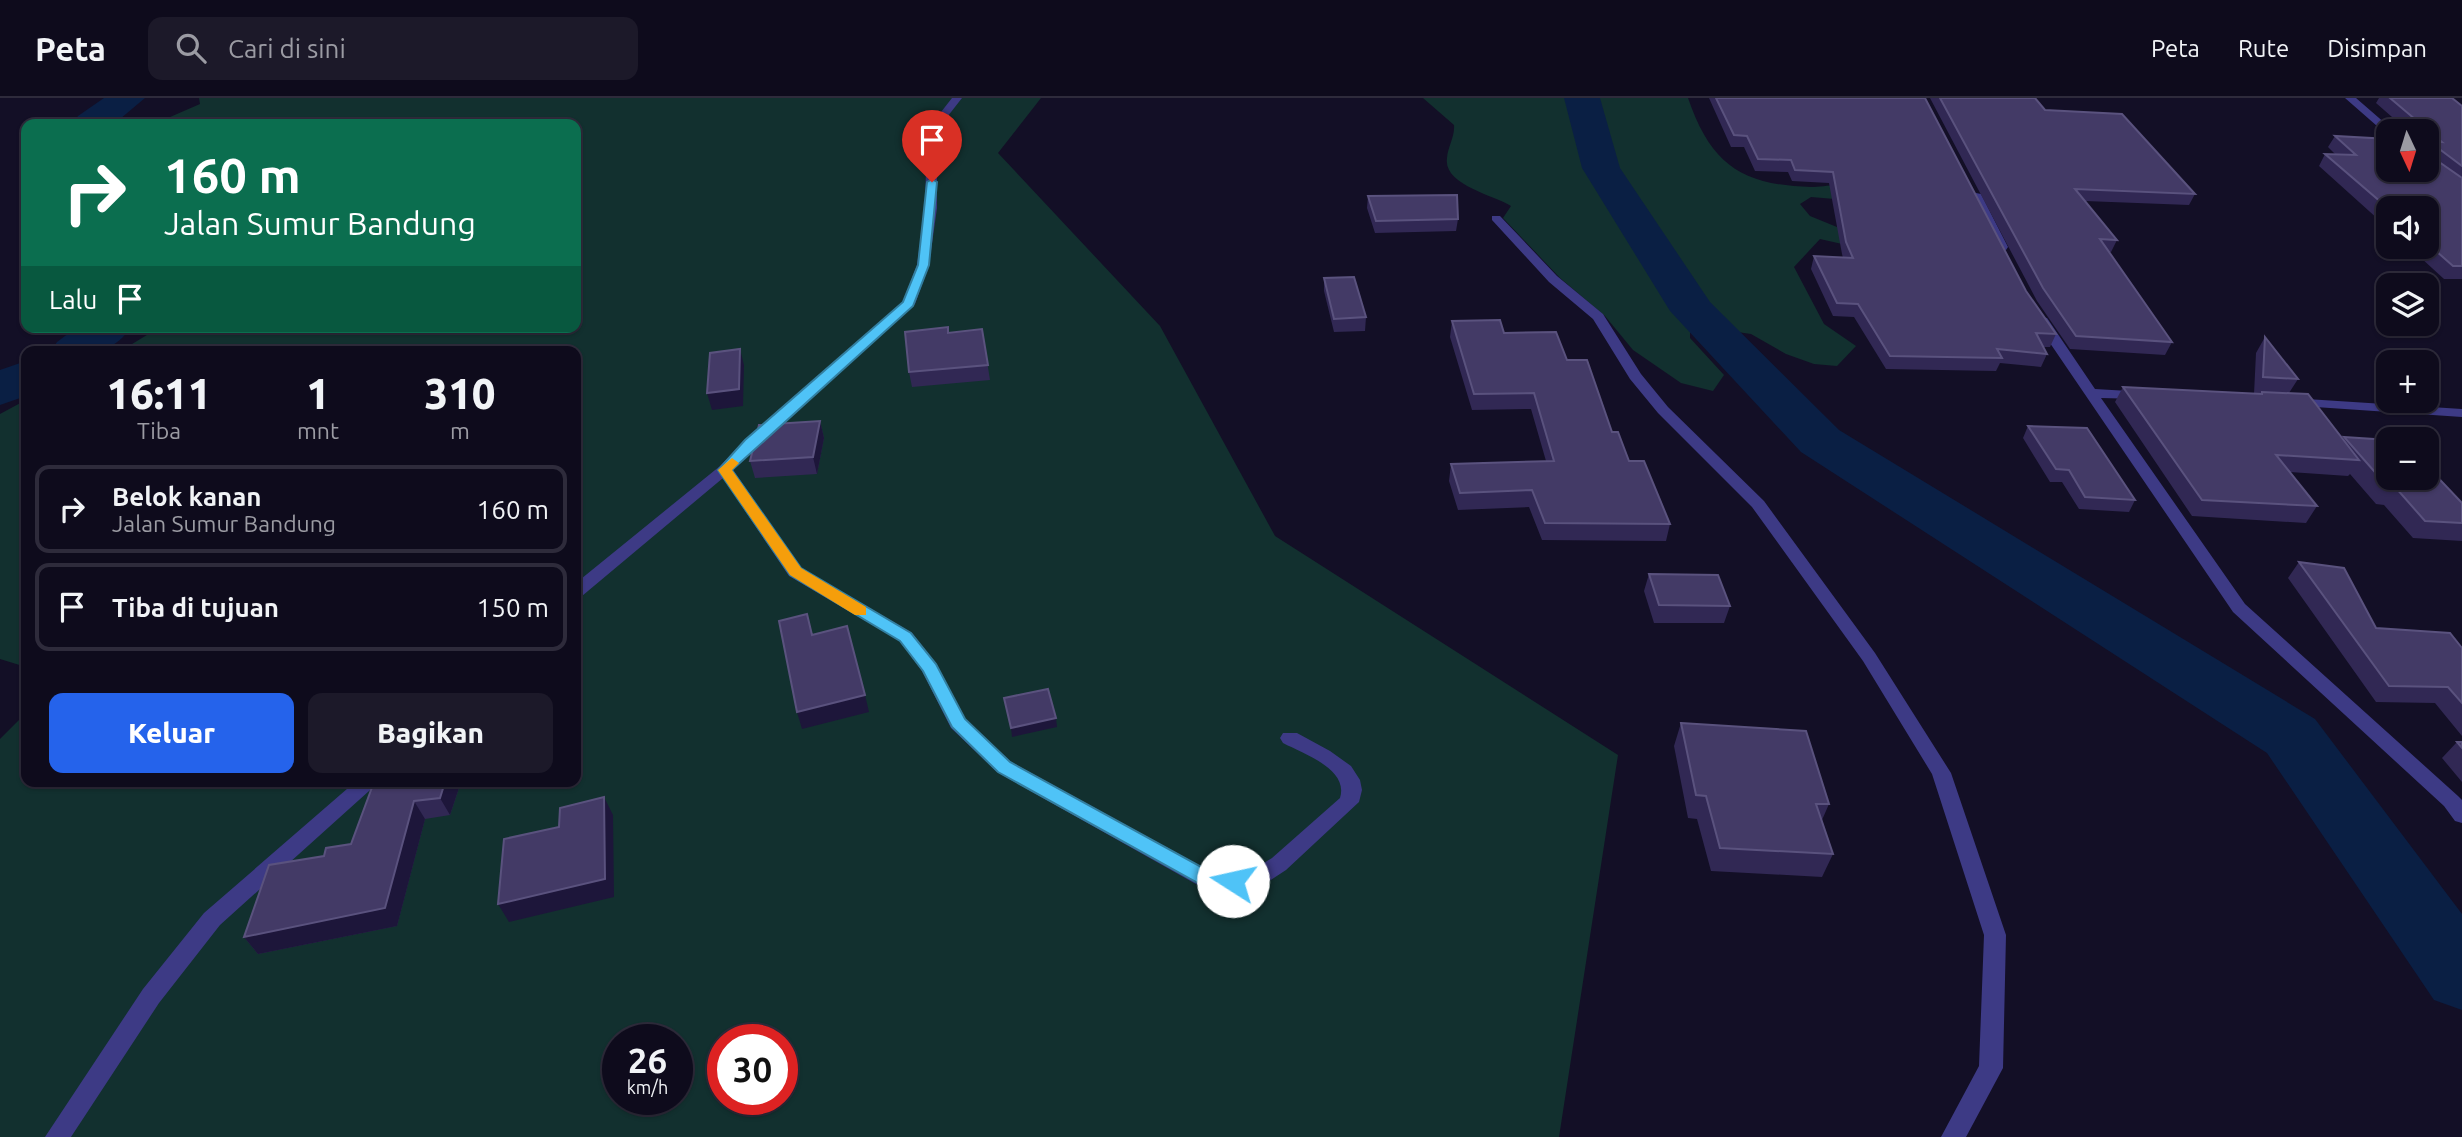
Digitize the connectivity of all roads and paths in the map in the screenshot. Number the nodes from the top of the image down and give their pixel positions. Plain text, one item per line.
1 (957, 98) edge
2 (2350, 98) edge
3 (2376, 120) edge
4 (1966, 177) edge
5 (1496, 218) dead end
6 (2008, 259) edge
7 (2037, 313) edge
8 (2092, 393) junction
9 (2161, 396) edge
10 (2272, 401) edge
11 (2462, 413) edge
12 (725, 470) junction
13 (581, 588) edge
14 (1290, 738) dead end
15 (363, 787) edge
16 (2462, 814) edge
17 (57, 1137) edge
18 (1953, 1137) edge

1 - 12 street
2 - 3 street
4 - 6 street
5 - 18 street
7 - 8 street
8 - 9 street
8 - 16 street
10 - 11 street
12 - 13 street
12 - 14 street
15 - 17 street

